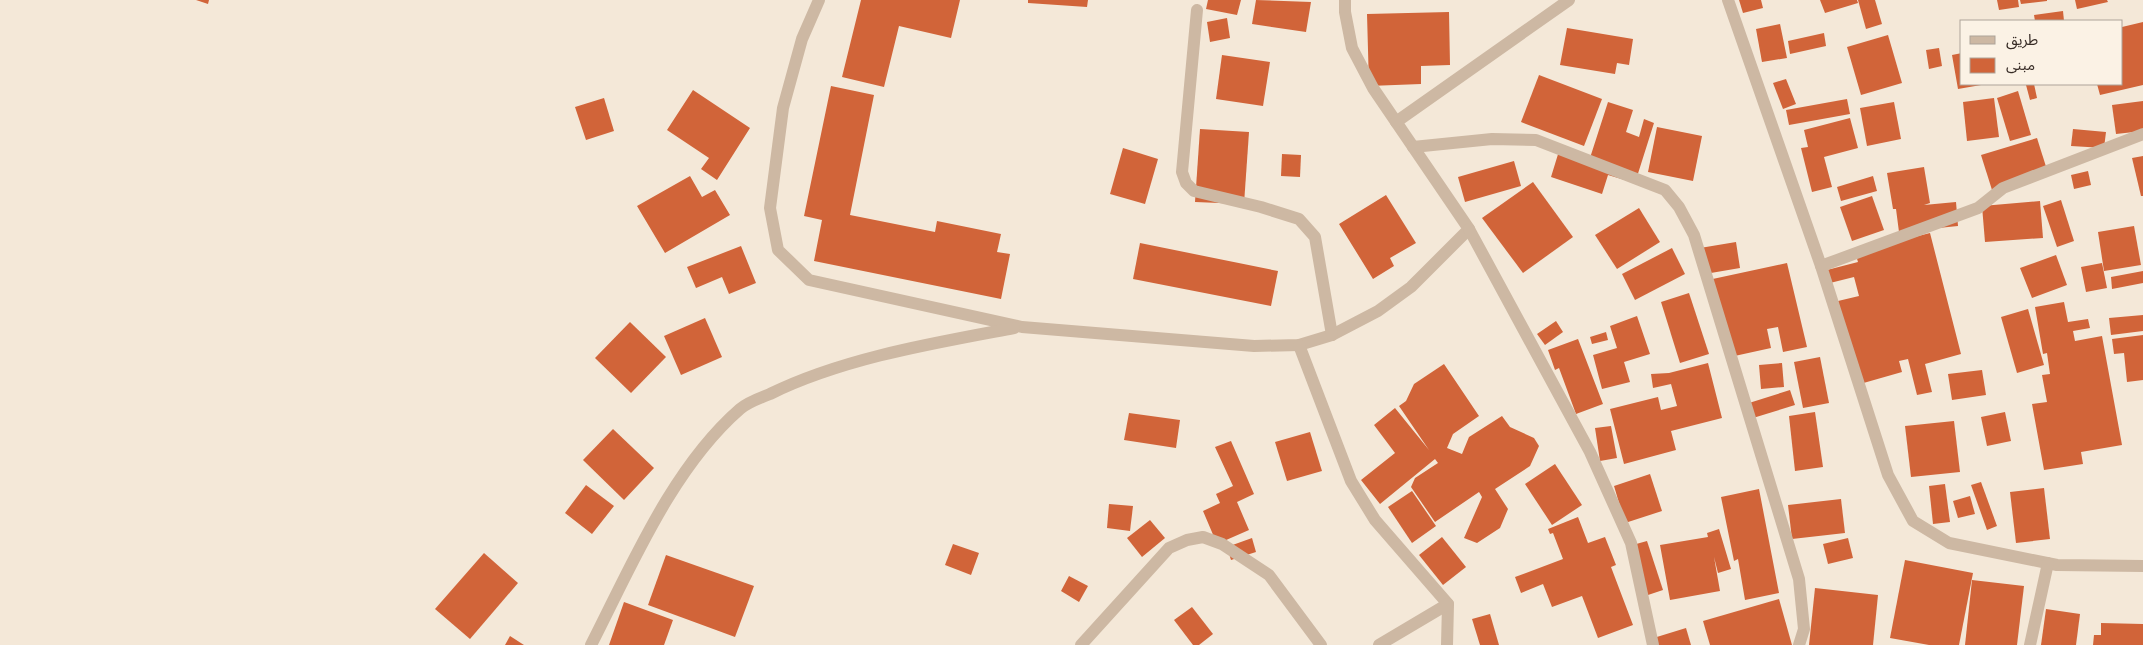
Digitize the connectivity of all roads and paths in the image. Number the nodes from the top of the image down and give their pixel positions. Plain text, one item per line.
1 (818, 0) edge
2 (1345, 0) edge
3 (1568, 0) edge
4 (1728, 0) edge
5 (1197, 10) dead end
6 (1396, 122) junction
7 (2143, 134) edge
8 (1413, 147) junction
9 (1469, 229) junction
10 (1821, 266) junction
11 (1022, 327) junction
12 (1332, 335) junction
13 (1299, 345) junction
14 (2048, 563) junction
15 (2143, 566) edge
16 (1448, 604) junction
17 (591, 645) edge
18 (1081, 645) edge
19 (1321, 645) edge
20 (1379, 645) edge
21 (1447, 645) edge
22 (1653, 645) edge
23 (1799, 645) edge
24 (2030, 645) edge

1 - 11 street
2 - 6 street
3 - 6 street
4 - 10 street
5 - 12 street
6 - 8 street
7 - 10 street
8 - 9 street
8 - 23 street
9 - 12 street
9 - 22 street
10 - 14 street
11 - 13 street
11 - 17 street
12 - 13 street
13 - 16 street
14 - 15 street
14 - 24 street
16 - 20 street
16 - 21 street
18 - 19 street

